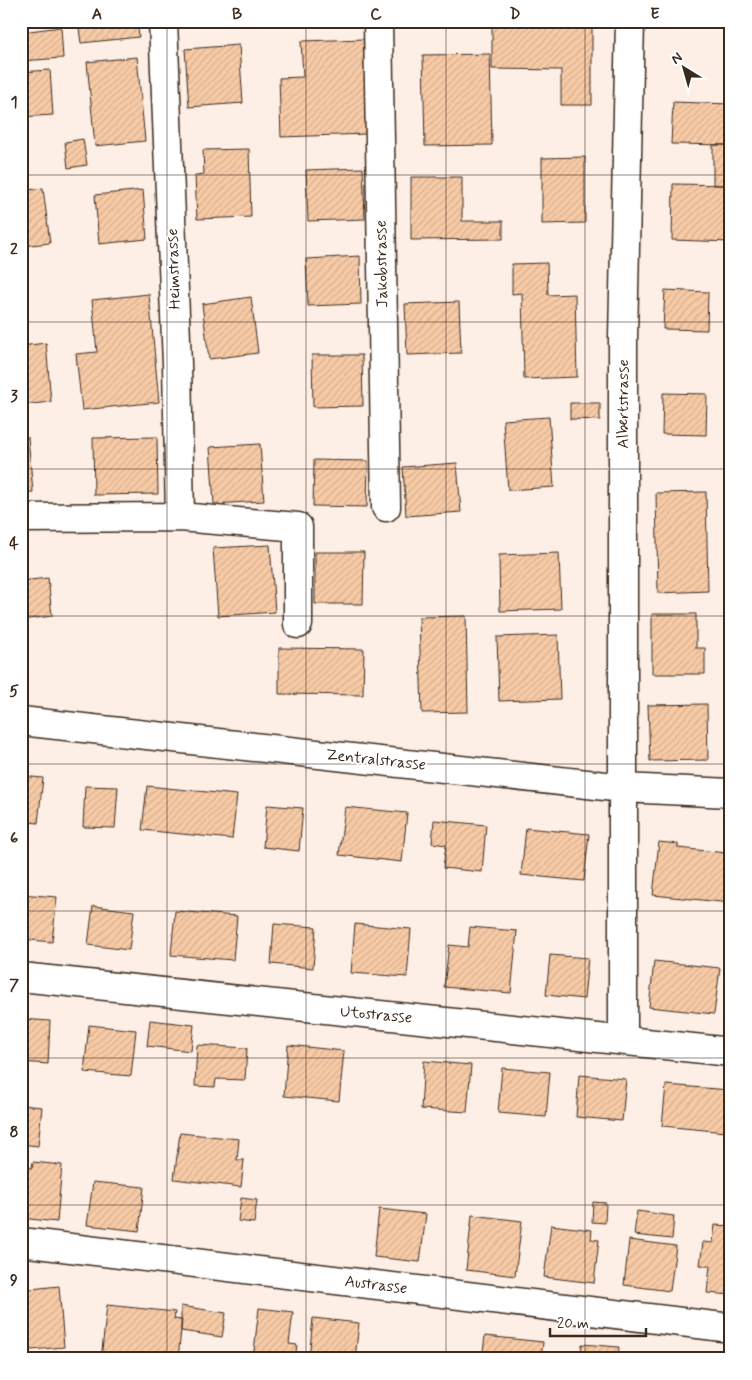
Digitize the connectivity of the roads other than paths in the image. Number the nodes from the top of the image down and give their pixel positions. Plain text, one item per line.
1 (163, 21) edge
2 (378, 21) edge
3 (630, 21) edge
4 (386, 507) dead end
5 (180, 517) junction
6 (21, 518) edge
7 (298, 624) dead end
8 (21, 721) edge
9 (623, 788) junction
10 (731, 792) edge
11 (21, 977) edge
12 (623, 1040) junction
13 (731, 1052) edge
14 (21, 1242) edge
15 (731, 1328) edge

1 - 5 street, Heimstrasse
2 - 4 street, Jakobstrasse
3 - 9 street, Albertstrasse
5 - 6 street
5 - 7 street
8 - 9 street, Zentralstrasse
9 - 10 street, Zentralstrasse
9 - 12 street, Albertstrasse
11 - 12 street, Utostrasse
12 - 13 street, Utostrasse
14 - 15 street, Austrasse

